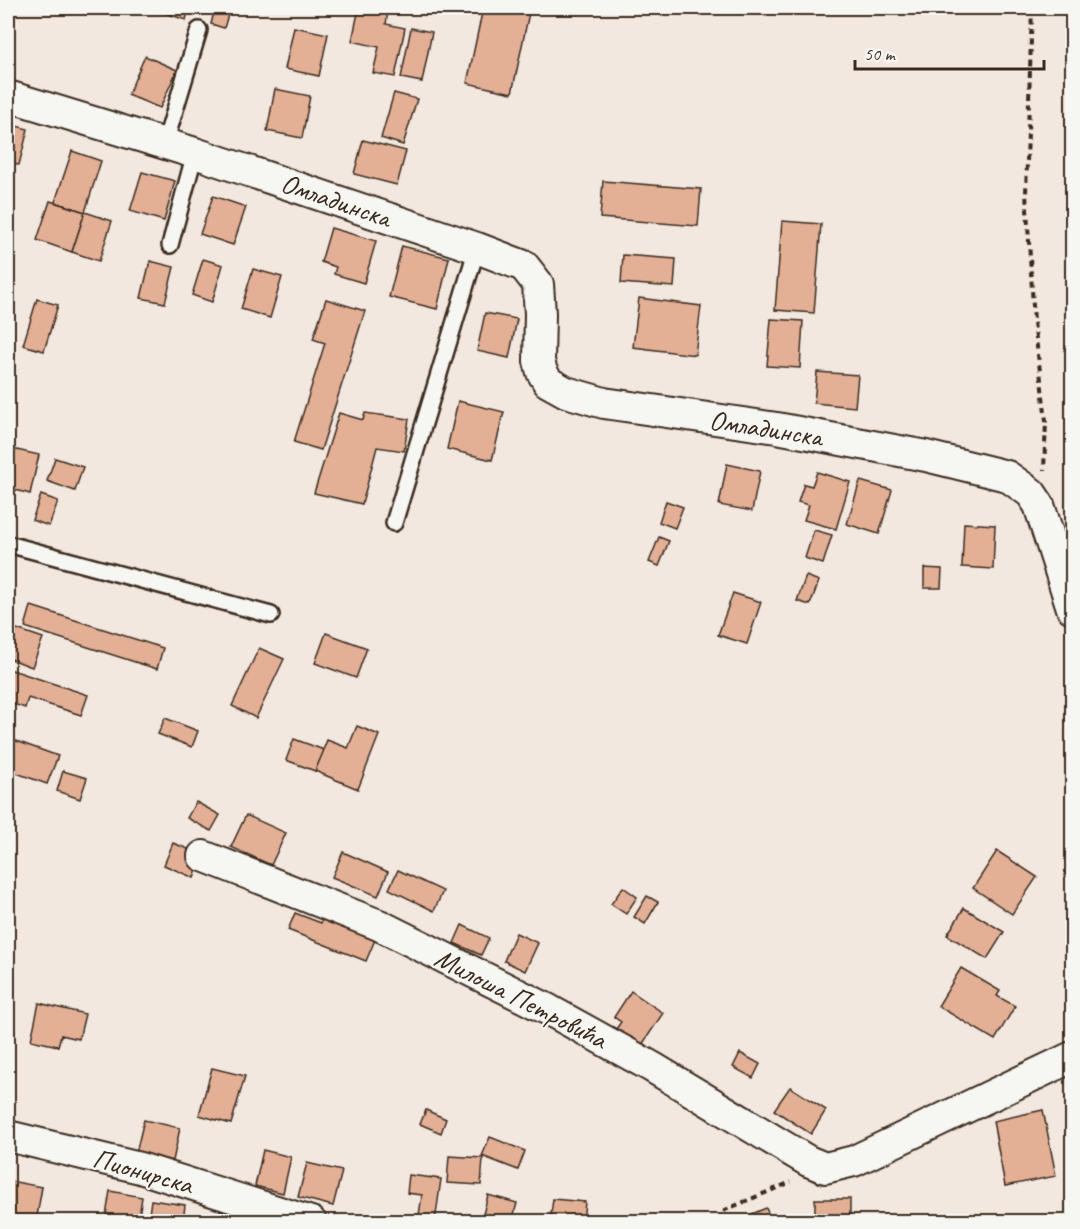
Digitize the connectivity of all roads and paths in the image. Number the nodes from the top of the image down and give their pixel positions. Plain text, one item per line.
1 (1032, 8) edge
2 (199, 30) dead end
3 (8, 96) edge
4 (165, 144) junction
5 (195, 153) junction
6 (170, 245) dead end
7 (477, 248) junction
8 (1031, 493) junction
9 (394, 523) dead end
10 (8, 544) edge
11 (1072, 608) edge
12 (271, 615) dead end
13 (203, 856) dead end
14 (1072, 1057) edge
15 (8, 1136) edge
16 (825, 1168) junction
17 (311, 1221) edge
18 (721, 1221) edge

1 - 8 path
2 - 4 lane
3 - 4 street, Омладинска
4 - 5 street, Омладинска
5 - 6 lane
5 - 7 street, Омладинска
7 - 8 street, Омладинска
7 - 9 lane
8 - 11 street, Омладинска
10 - 12 lane
13 - 16 street, Милоша Петровића
14 - 16 street
15 - 17 street, Пионирска
16 - 18 path

